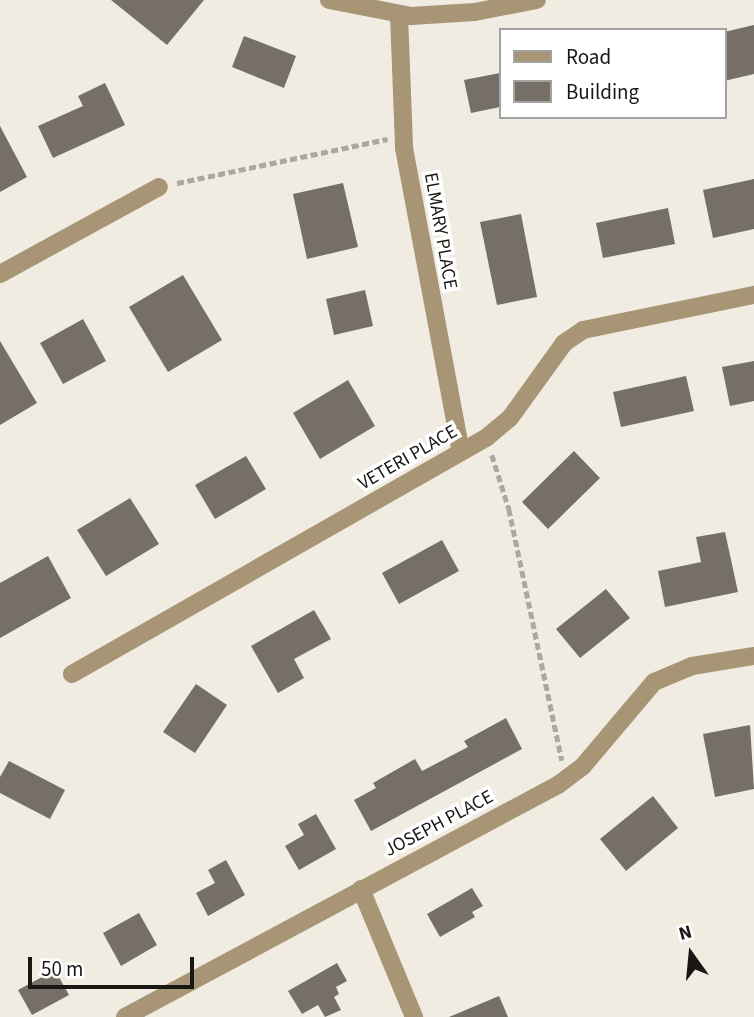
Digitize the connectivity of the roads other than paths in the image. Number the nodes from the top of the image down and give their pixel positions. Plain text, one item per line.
1 (329, 0) edge
2 (533, 0) edge
3 (399, 15) junction
4 (159, 187) road end
5 (0, 274) edge
6 (754, 295) edge
7 (461, 452) junction
8 (754, 656) edge
9 (72, 674) dead end
10 (361, 888) junction
11 (125, 1017) edge
12 (414, 1017) edge

1 - 3 street
2 - 3 street
3 - 7 street, ELMARY PLACE
4 - 5 street
6 - 7 street, VETERI PLACE
7 - 9 street, VETERI PLACE
8 - 10 street, JOSEPH PLACE
10 - 11 street, JOSEPH PLACE
10 - 12 street

